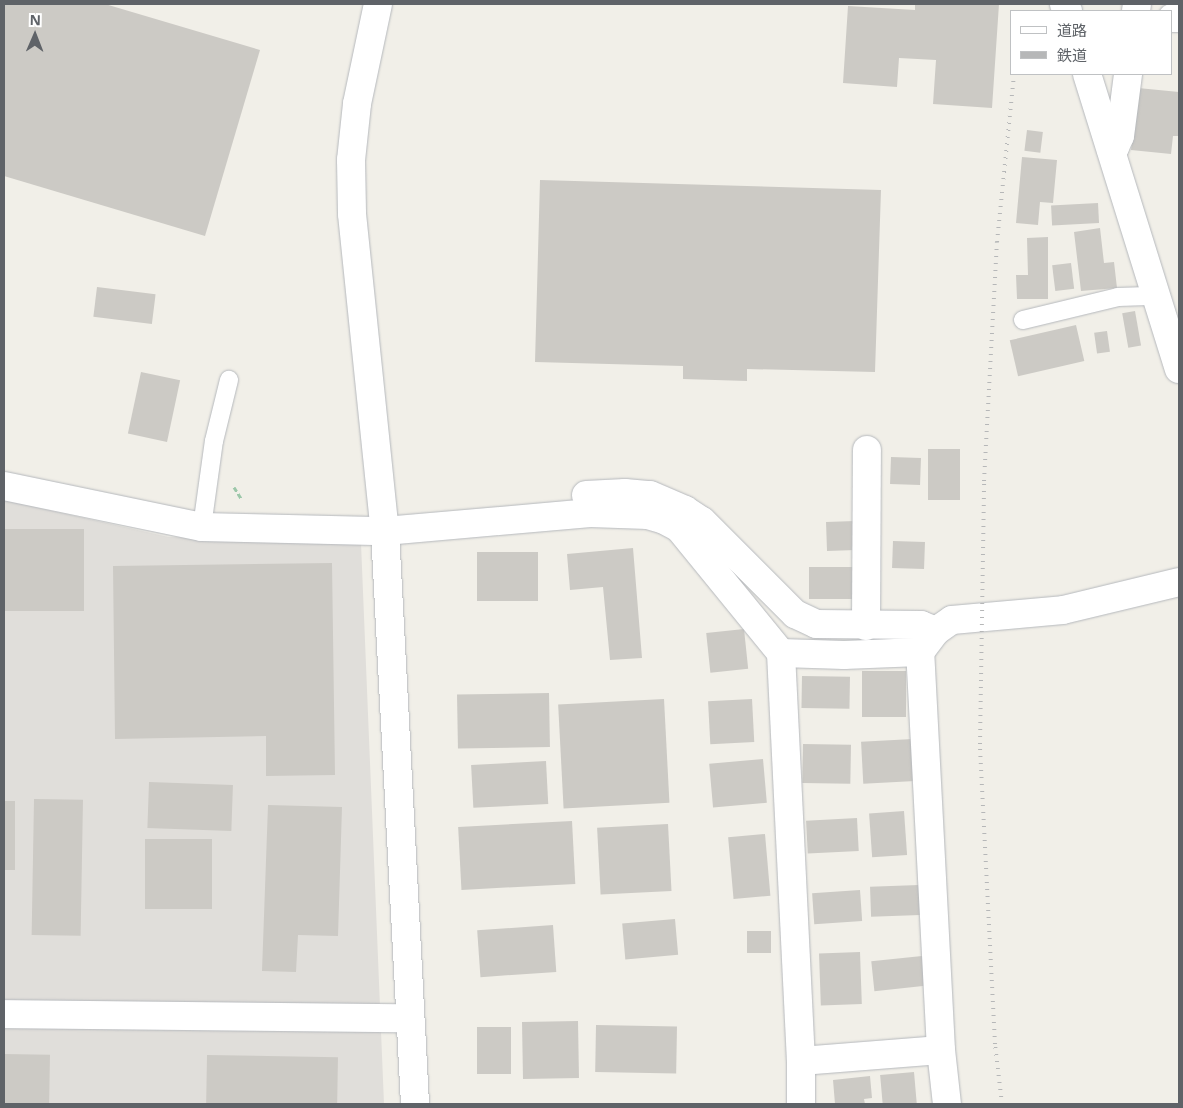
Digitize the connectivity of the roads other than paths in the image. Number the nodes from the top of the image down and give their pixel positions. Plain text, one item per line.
1 (378, 4) edge
2 (1088, 75) edge
3 (1128, 75) edge
4 (1111, 150) junction
5 (1156, 296) junction
6 (1023, 320) dead end
7 (1179, 369) edge
8 (229, 380) dead end
9 (867, 450) dead end
10 (4, 486) edge
11 (523, 518) junction
12 (202, 527) junction
13 (385, 531) junction
14 (1179, 582) edge
15 (866, 626) junction
16 (936, 631) junction
17 (920, 652) junction
18 (781, 653) junction
19 (4, 1014) edge
20 (410, 1018) junction
21 (941, 1050) junction
22 (800, 1061) junction
23 (415, 1104) edge
24 (801, 1104) edge
25 (947, 1104) edge

1 - 13 street
2 - 4 street
3 - 4 street
4 - 5 street
5 - 6 lane
5 - 7 street
8 - 12 lane
9 - 15 street
10 - 12 street
11 - 13 street
11 - 15 street
11 - 18 street
12 - 13 street
13 - 20 street
14 - 16 street
15 - 16 street
16 - 17 street
17 - 18 street
17 - 21 street
18 - 22 street
19 - 20 street
20 - 23 street
21 - 22 street
21 - 25 street
22 - 24 street

